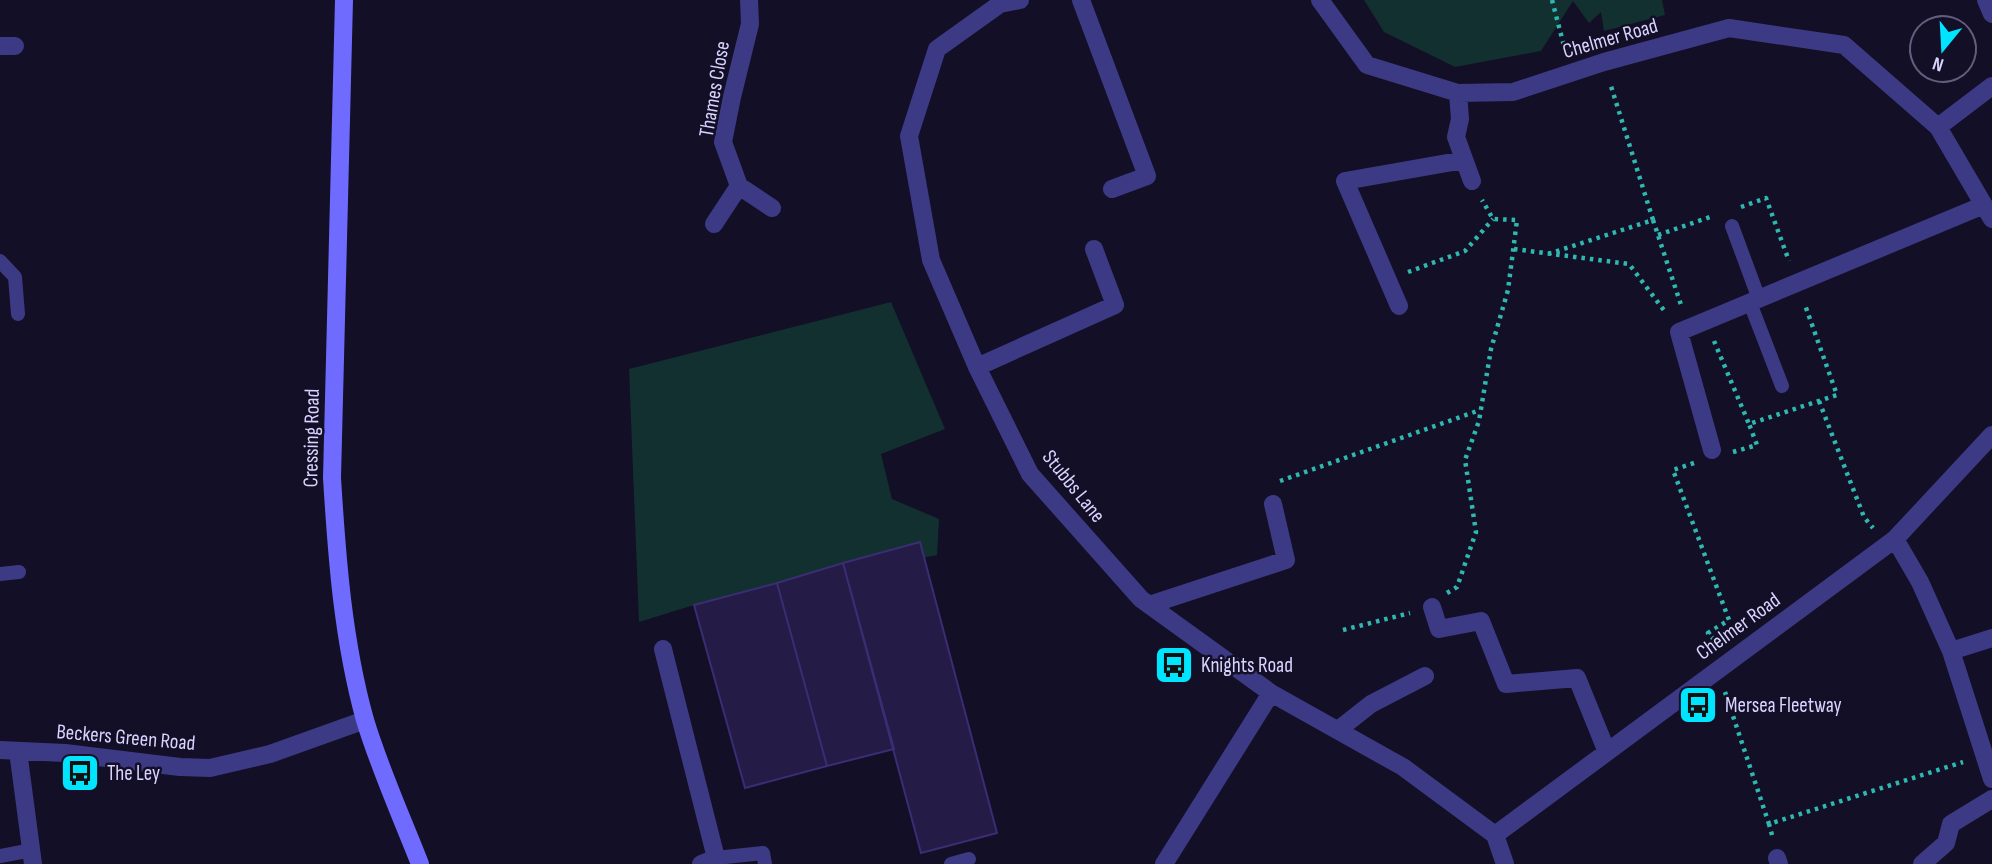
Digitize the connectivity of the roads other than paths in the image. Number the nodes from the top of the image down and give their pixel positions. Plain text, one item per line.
1 (344, 0) edge
2 (749, 0) edge
3 (1020, 0) edge
4 (1081, 0) edge
5 (1320, 0) edge
6 (1986, 0) edge
7 (1992, 14) edge
8 (1992, 86) edge
9 (1458, 93) junction
10 (1938, 127) junction
11 (1464, 160) junction
12 (1472, 181) road end
13 (739, 186) junction
14 (1112, 189) dead end
15 (772, 208) dead end
16 (1988, 212) edge
17 (714, 224) dead end
18 (1732, 226) dead end
19 (1094, 249) dead end
20 (0, 261) edge
21 (1755, 301) junction
22 (1399, 306) dead end
23 (18, 314) dead end
24 (977, 367) junction
25 (1782, 386) dead end
26 (1992, 435) edge
27 (1714, 455) road end
28 (1273, 504) road end
29 (1891, 541) junction
30 (19, 572) dead end
31 (0, 574) edge
32 (1149, 605) junction
33 (1432, 607) road end
34 (1992, 638) edge
35 (663, 649) dead end
36 (1951, 651) junction
37 (1425, 676) dead end
38 (1271, 692) junction
39 (365, 720) junction
40 (1338, 730) junction
41 (0, 750) edge
42 (18, 751) junction
43 (1607, 752) junction
44 (1992, 779) edge
45 (1992, 799) edge
46 (1495, 835) junction
47 (0, 856) edge
48 (33, 857) edge
49 (969, 859) dead end
50 (709, 861) edge
51 (420, 864) edge
52 (765, 864) edge
53 (951, 864) edge
54 (1164, 864) edge
55 (1505, 864) edge
56 (1922, 864) edge

1 - 39 street, Cressing Road
2 - 13 street, Thames Close
3 - 24 street, Stubbs Lane
4 - 14 street
5 - 9 street, Chelmer Road
6 - 7 street
8 - 10 street
9 - 10 street, Chelmer Road
9 - 11 street
10 - 16 street, Chelmer Road
11 - 12 street
11 - 22 street
13 - 15 street
13 - 17 street
16 - 21 street
18 - 21 lane
19 - 24 street
20 - 23 lane
21 - 25 lane
21 - 27 street
24 - 32 street, Stubbs Lane
26 - 29 street, Chelmer Road
28 - 32 street
29 - 36 street
29 - 43 street, Chelmer Road
30 - 31 lane
32 - 38 street, Stubbs Lane
33 - 43 street
34 - 36 street
35 - 50 street
36 - 44 street
37 - 40 street
38 - 40 street, Stubbs Lane
38 - 54 street
39 - 42 street, Beckers Green Road
39 - 51 street, Cressing Road
40 - 46 street, Stubbs Lane
41 - 42 street, Beckers Green Road
42 - 48 street
43 - 46 street, Chelmer Road
45 - 56 street
46 - 55 street
47 - 48 lane
49 - 53 lane
50 - 52 lane

